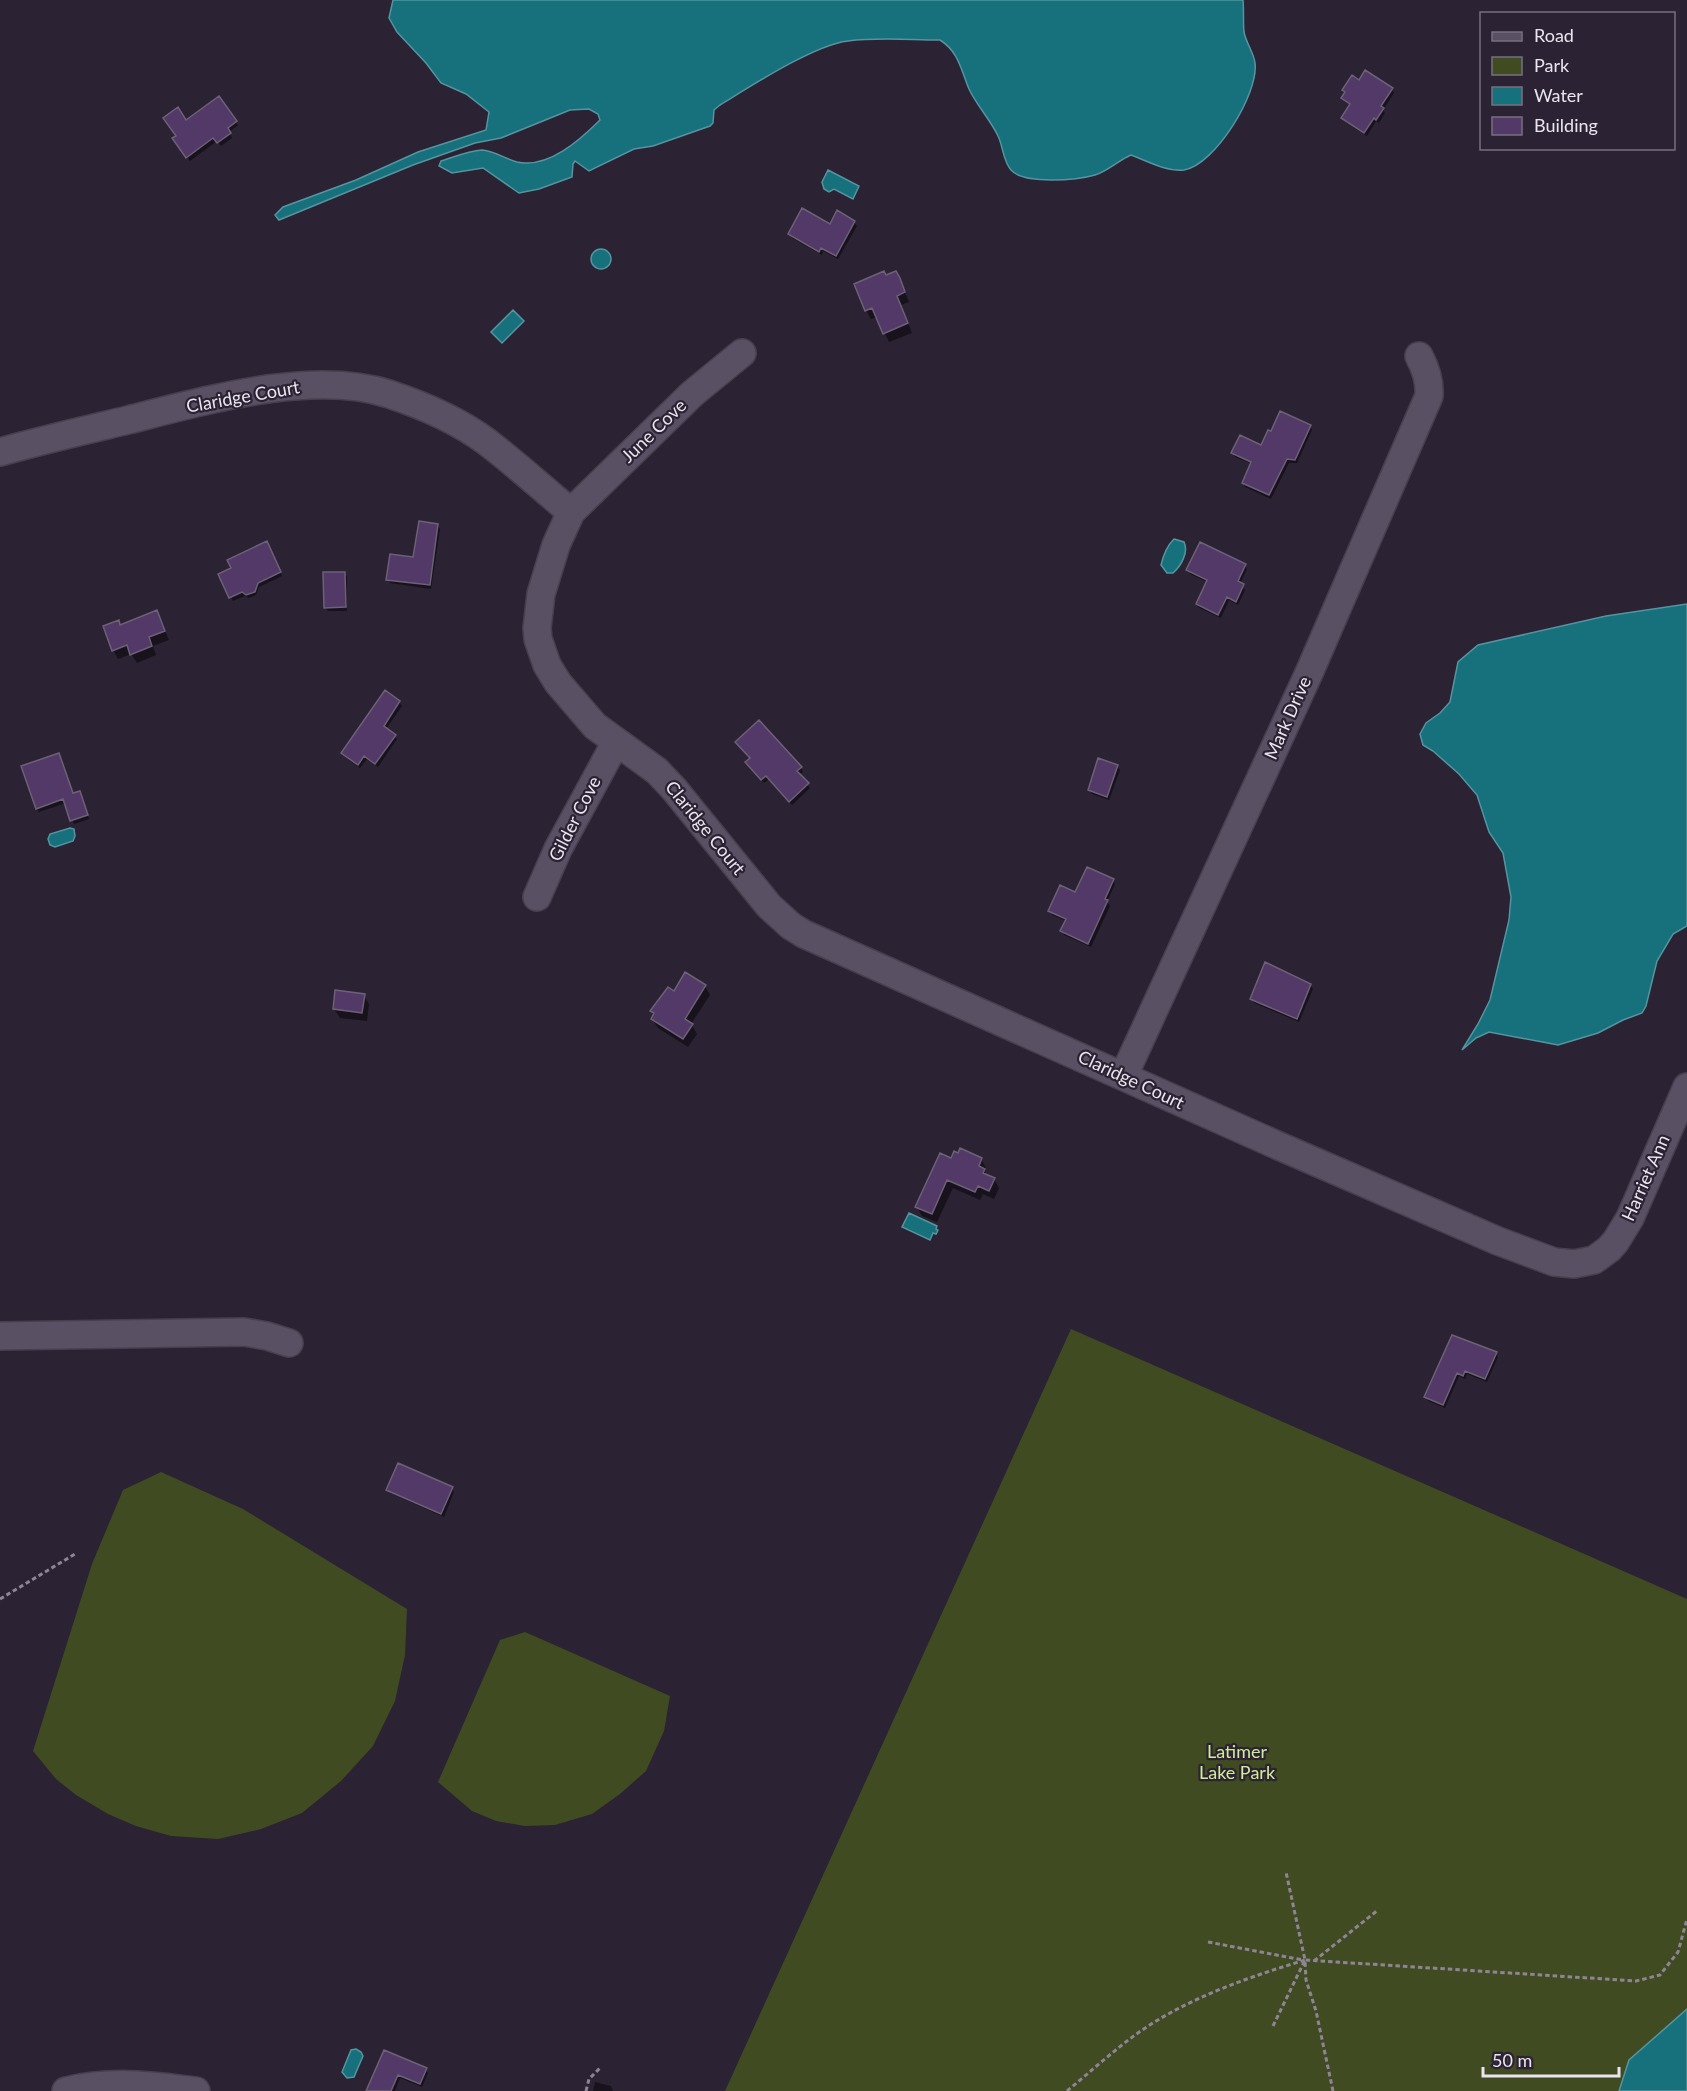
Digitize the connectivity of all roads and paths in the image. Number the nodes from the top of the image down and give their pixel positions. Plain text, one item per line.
1 (742, 353) dead end
2 (1419, 356) dead end
3 (0, 452) edge
4 (571, 512) junction
5 (616, 742) junction
6 (537, 897) dead end
7 (1124, 1075) junction
8 (1687, 1088) edge
9 (1594, 1260) joint
10 (0, 1336) edge
11 (289, 1343) dead end
12 (75, 1554) dead end
13 (0, 1599) edge
14 (1286, 1872) dead end
15 (1378, 1910) dead end
16 (1687, 1919) edge
17 (1208, 1942) dead end
18 (1305, 1960) junction
19 (1314, 1961) junction
20 (1273, 2026) dead end
21 (600, 2067) dead end
22 (66, 2091) edge
23 (196, 2091) edge
24 (586, 2091) edge
25 (1067, 2091) edge
26 (1333, 2091) edge

1 - 4 street, June Cove
2 - 7 street, Mark Drive
3 - 4 street, Claridge Court
4 - 5 street, Claridge Court
5 - 6 street, Gilder Cove
5 - 7 street, Claridge Court
7 - 9 street, Claridge Court
8 - 9 street, Harriet Ann
10 - 11 street
12 - 13 path
14 - 18 path
15 - 19 path
16 - 19 path
17 - 18 path
18 - 19 path
18 - 20 path
18 - 25 path
18 - 26 path
21 - 24 path
22 - 23 street

